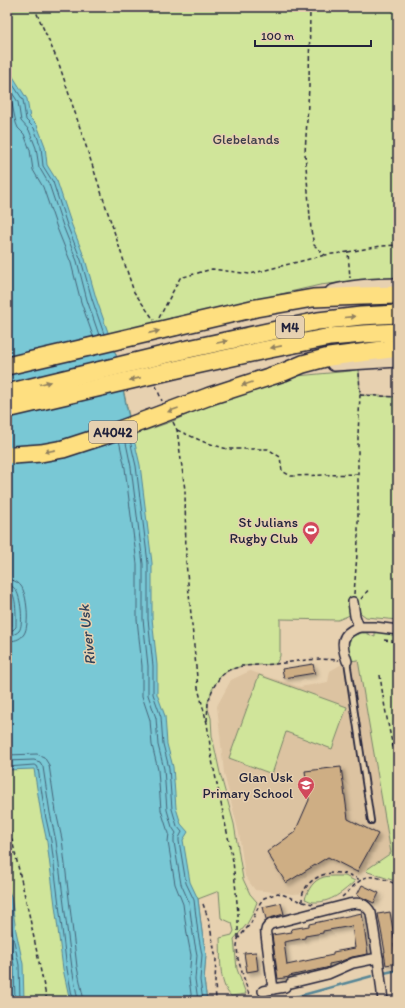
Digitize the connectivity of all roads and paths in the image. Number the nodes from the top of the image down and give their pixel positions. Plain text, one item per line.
1 (34, 7) edge
2 (310, 7) edge
3 (398, 245) edge
4 (348, 252) junction
5 (324, 255) junction
6 (350, 278) dead end
7 (398, 285) edge
8 (398, 295) edge
9 (312, 298) junction
10 (398, 314) edge
11 (398, 332) edge
12 (398, 348) edge
13 (398, 360) edge
14 (7, 366) edge
15 (359, 368) dead end
16 (284, 372) junction
17 (156, 385) dead end
18 (7, 393) edge
19 (360, 396) junction
20 (398, 397) edge
21 (164, 404) dead end
22 (7, 409) edge
23 (173, 421) dead end
24 (177, 430) junction
25 (7, 455) edge
26 (358, 474) junction
27 (353, 602) joint
28 (359, 627) junction
29 (398, 630) edge
30 (384, 640) dead end
31 (398, 642) edge
32 (346, 661) junction
33 (380, 675) dead end
34 (207, 723) junction
35 (398, 766) edge
36 (7, 818) edge
37 (371, 821) dead end
38 (361, 881) dead end
39 (302, 902) dead end
40 (203, 904) dead end
41 (238, 939) dead end
42 (378, 958) junction
43 (273, 989) junction
44 (263, 991) dead end
45 (46, 1001) edge
46 (216, 1001) edge
47 (383, 1001) edge

1 - 5 path
2 - 5 path
3 - 4 path
4 - 5 path
4 - 6 path
7 - 9 main road
8 - 9 highway, M4
14 -> 9 highway, bridge
18 -> 10 highway, M4, bridge
11 -> 22 highway, M4, bridge
12 - 16 highway
13 - 16 main road
15 - 19 path
16 -> 25 highway, A4042, bridge
17 - 21 path
19 - 20 path
19 - 26 path
23 - 24 path
24 - 26 path
24 - 34 path
26 - 27 path
27 - 28 street
28 - 29 street
28 - 32 street
30 - 31 path
32 - 34 path
32 - 37 lane
33 - 35 path
34 - 41 path
36 - 45 path
38 - 39 path
40 - 46 path
42 - 43 street
42 - 43 street
42 - 47 street
43 - 44 street

